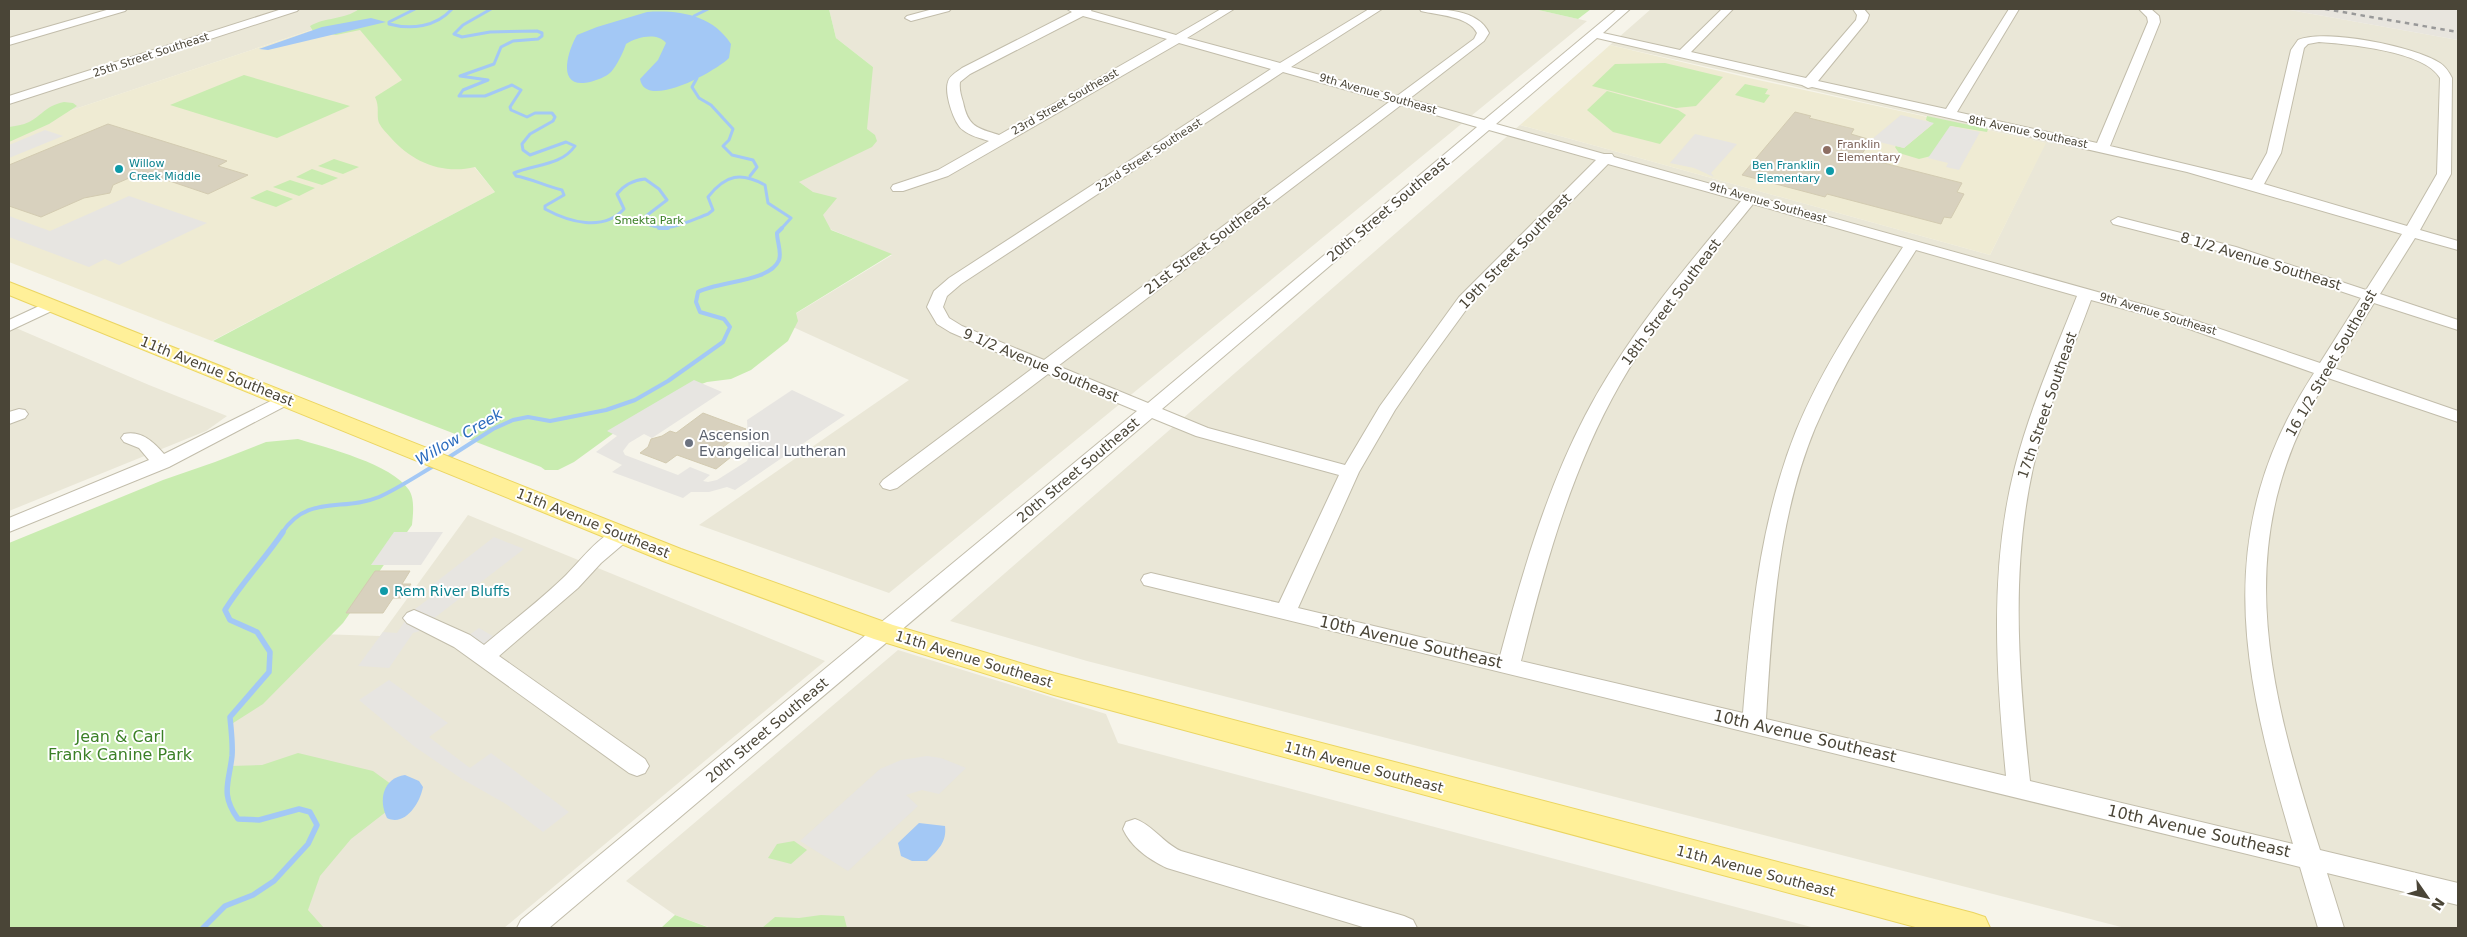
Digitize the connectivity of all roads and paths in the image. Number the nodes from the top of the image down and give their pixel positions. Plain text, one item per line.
1 (120, 9) edge
2 (293, 9) edge
3 (945, 9) edge
4 (1229, 9) edge
5 (1377, 9) edge
6 (1425, 9) edge
7 (1624, 9) edge
8 (1728, 9) edge
9 (1858, 9) edge
10 (2014, 9) edge
11 (2145, 9) edge
12 (1080, 10) edge
13 (911, 18) dead end
14 (1594, 34) junction
15 (1178, 38) junction
16 (9, 42) edge
17 (1682, 55) junction
18 (1283, 67) junction
19 (1808, 84) junction
20 (9, 100) edge
21 (1399, 100) junction
22 (1949, 114) junction
23 (1488, 125) junction
24 (2452, 130) edge
25 (1000, 140) junction
26 (2102, 148) junction
27 (1607, 157) junction
28 (2444, 174) junction
29 (2458, 178) edge
30 (2256, 185) junction
31 (898, 188) dead end
32 (1751, 198) junction
33 (2118, 221) dead end
34 (2412, 231) junction
35 (1913, 244) junction
36 (2458, 246) edge
37 (9, 288) edge
38 (2086, 293) junction
39 (2370, 295) junction
40 (52, 305) junction
41 (937, 313) joint
42 (2458, 325) edge
43 (9, 326) edge
44 (1045, 367) junction
45 (2324, 370) junction
46 (285, 399) junction
47 (1150, 411) junction
48 (2458, 417) edge
49 (130, 438) dead end
50 (162, 462) junction
51 (1350, 472) junction
52 (890, 484) dead end
53 (9, 525) edge
54 (622, 535) junction
55 (1151, 580) dead end
56 (1285, 613) junction
57 (414, 618) dead end
58 (884, 632) junction
59 (484, 657) junction
60 (1509, 664) junction
61 (1754, 724) junction
62 (637, 766) dead end
63 (2019, 788) junction
64 (1134, 829) dead end
65 (2310, 858) junction
66 (2458, 894) edge
67 (530, 928) edge
68 (1404, 928) edge
69 (1973, 928) edge
70 (2331, 928) edge

1 - 16 street
2 - 20 street, 25th Street Southeast
3 - 13 street
4 - 15 street, 23rd Street Southeast
5 - 18 street, 22nd Street Southeast
6 - 21 street, 21st Street Southeast
7 - 14 street, 20th Street Southeast
8 - 17 street
9 - 19 street
10 - 22 street
11 - 26 street
12 - 15 street, 9th Avenue Southeast
12 - 25 street
14 - 17 street, 8th Avenue Southeast
14 - 23 street, 20th Street Southeast
15 - 18 street, 9th Avenue Southeast
15 - 25 street, 23rd Street Southeast
17 - 19 street, 8th Avenue Southeast
18 - 21 street, 9th Avenue Southeast
18 - 41 street, 22nd Street Southeast
19 - 22 street, 8th Avenue Southeast
21 - 23 street, 9th Avenue Southeast
21 - 44 street, 21st Street Southeast
22 - 26 street, 8th Avenue Southeast
23 - 27 street, 9th Avenue Southeast
23 - 47 street, 20th Street Southeast
24 - 28 street, 16 1/2 Street Southeast
24 - 30 street, 16 1/2 Street Southeast
25 - 31 street, 23rd Street Southeast
26 - 30 street, 8th Avenue Southeast
27 - 32 street, 9th Avenue Southeast
27 - 51 street, 19th Street Southeast
28 - 29 street
28 - 34 street, 16 1/2 Street Southeast
30 - 34 street, 8th Avenue Southeast
32 - 35 street, 9th Avenue Southeast
32 - 60 street, 18th Street Southeast
33 - 39 street, 8 1/2 Avenue Southeast
34 - 36 street, 8th Avenue Southeast
34 - 39 street, 16 1/2 Street Southeast
35 - 38 street, 9th Avenue Southeast
35 - 61 street
37 - 40 main road, 11th Avenue Southeast
38 - 45 street, 9th Avenue Southeast
38 - 63 street, 17th Street Southeast
39 - 42 street, 8 1/2 Avenue Southeast
39 - 45 street, 16 1/2 Street Southeast
40 - 43 street
40 - 46 main road, 11th Avenue Southeast
41 - 44 street, 9 1/2 Avenue Southeast
44 - 47 street, 9 1/2 Avenue Southeast
44 - 52 street, 21st Street Southeast
45 - 48 street, 9th Avenue Southeast
45 - 65 street, 16 1/2 Street Southeast
46 - 50 street
46 - 54 main road, 11th Avenue Southeast
47 - 51 street, 9 1/2 Avenue Southeast
47 - 58 street, 20th Street Southeast
49 - 50 street
50 - 53 street
51 - 56 street, 19th Street Southeast
54 - 58 main road, 11th Avenue Southeast
54 - 59 street
55 - 56 street, 10th Avenue Southeast
56 - 60 street, 10th Avenue Southeast
57 - 59 street
58 - 67 street, 20th Street Southeast
58 - 69 main road, 11th Avenue Southeast
59 - 62 street
60 - 61 street, 10th Avenue Southeast
61 - 63 street, 10th Avenue Southeast
63 - 65 street, 10th Avenue Southeast
64 - 68 street
65 - 66 street, 10th Avenue Southeast
65 - 70 street, 16 1/2 Street Southeast

